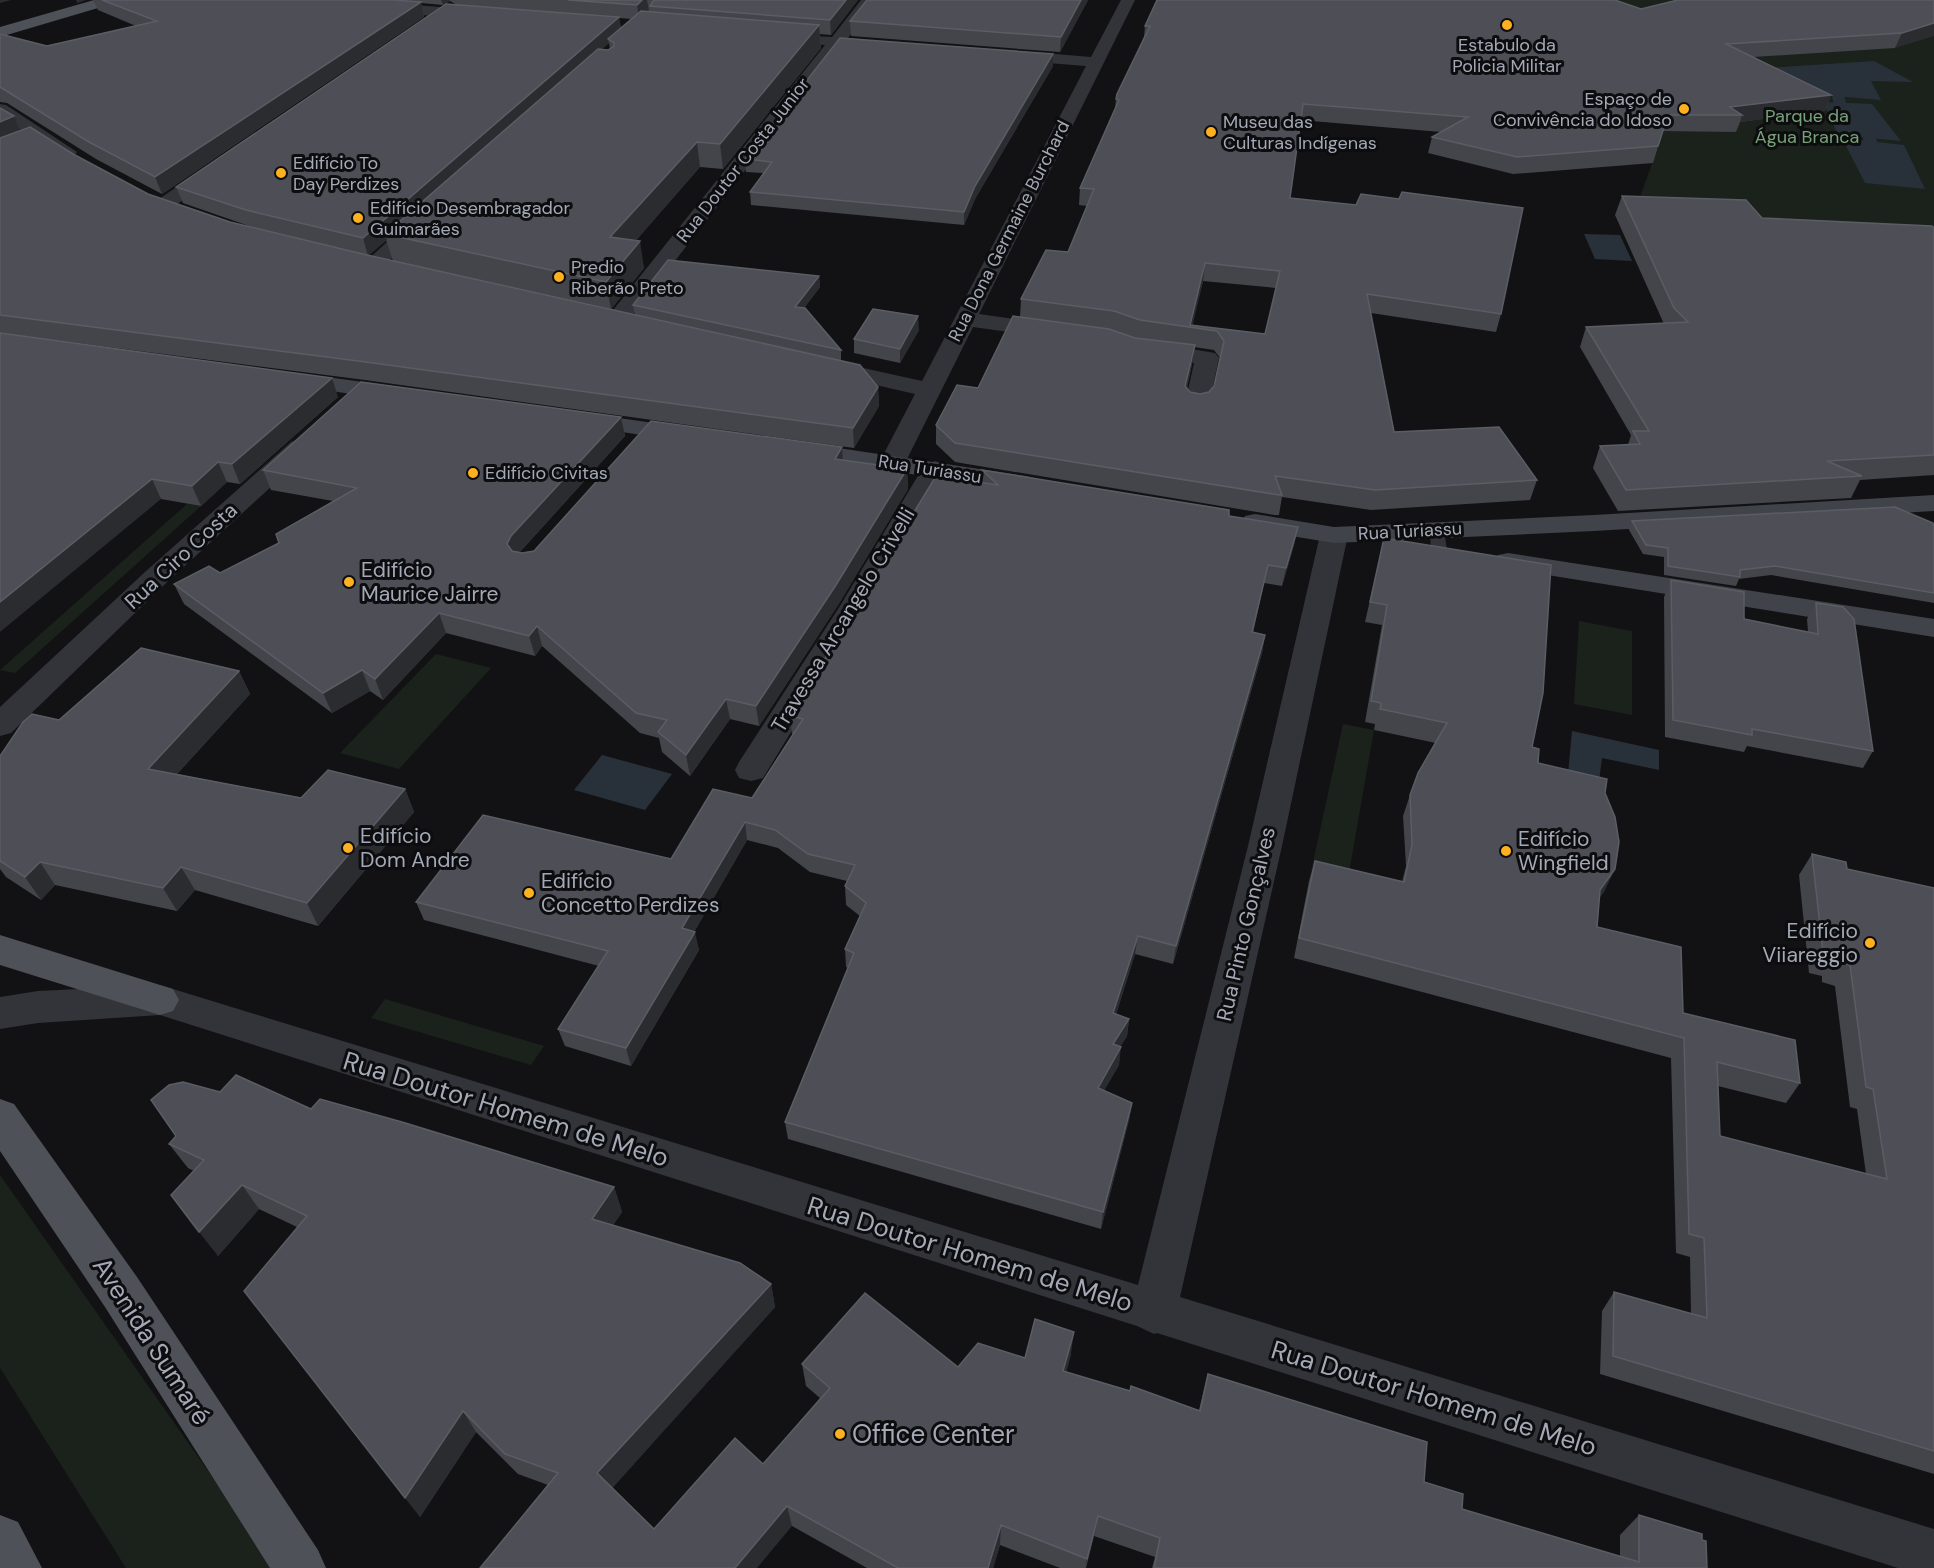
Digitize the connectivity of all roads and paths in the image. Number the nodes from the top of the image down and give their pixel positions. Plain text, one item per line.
1 (62, 0) edge
2 (110, 0) edge
3 (300, 0) edge
4 (464, 0) edge
5 (869, 0) edge
6 (1128, 0) edge
7 (445, 13) junction
8 (0, 16) edge
9 (493, 16) edge
10 (426, 26) edge
11 (0, 32) edge
12 (759, 36) edge
13 (837, 41) junction
14 (896, 46) edge
15 (990, 53) edge
16 (1096, 62) junction
17 (0, 109) edge
18 (40, 134) junction
19 (16, 143) edge
20 (234, 157) edge
21 (88, 165) edge
22 (144, 195) edge
23 (432, 212) edge
24 (351, 260) edge
25 (373, 265) junction
26 (396, 270) edge
27 (594, 314) edge
28 (618, 319) junction
29 (964, 320) junction
30 (640, 324) edge
31 (1077, 334) edge
32 (1123, 343) edge
33 (809, 362) edge
34 (271, 376) edge
35 (364, 389) junction
36 (928, 390) junction
37 (420, 397) edge
38 (1197, 404) edge
39 (556, 416) edge
40 (648, 429) junction
41 (710, 438) edge
42 (778, 447) edge
43 (627, 453) edge
44 (892, 463) junction
45 (935, 469) junction
46 (1044, 487) edge
47 (1934, 503) edge
48 (1230, 518) edge
49 (1334, 535) junction
50 (1599, 541) junction
51 (1457, 548) junction
52 (1616, 577) junction
53 (1934, 628) edge
54 (0, 725) edge
55 (751, 770) dead end
56 (0, 950) edge
57 (160, 1000) junction
58 (0, 1013) edge
59 (0, 1117) edge
60 (1154, 1312) junction
61 (0, 1540) edge
62 (1934, 1554) edge
63 (16, 1568) edge
64 (300, 1568) edge

1 - 8 main road
2 - 11 main road
3 - 7 street
4 - 7 street
5 - 13 street, Rua Doutor Costa Junior
6 - 16 street, Rua Dona Germaine Burchard
7 - 9 street
7 - 10 street
12 - 13 street
13 - 14 street
13 - 28 street, Rua Doutor Costa Junior
15 - 16 street
16 - 29 street, Rua Dona Germaine Burchard
17 - 18 street
18 - 19 street
18 - 21 street
20 - 22 street
23 - 25 street
24 - 25 street
25 - 26 street
27 - 28 street
28 - 30 street
29 - 31 street
29 - 36 street, Rua Dona Germaine Burchard
32 - 38 street
33 - 36 street
34 - 35 street
35 - 37 street
35 - 54 street, Rua Ciro Costa
36 - 44 street, Rua Dona Germaine Burchard
39 - 40 street
40 - 41 street
40 - 43 street
42 - 44 street, Rua Turiassu
44 - 45 street, Rua Turiassu
45 - 46 street, Rua Turiassu
45 - 55 street, Travessa Arcangelo Crivelli
47 - 50 street, Rua Turiassu
48 - 49 street, Rua Turiassu
49 - 51 street, Rua Turiassu
49 - 60 street, Rua Pinto Gonçalves
50 - 51 street, Rua Turiassu
50 - 52 street
51 - 52 street
52 - 53 street
56 - 57 main road
57 - 58 street, Rua Doutor Homem de Melo
57 - 60 street, Rua Doutor Homem de Melo
59 - 64 main road, Avenida Sumaré
60 - 62 street, Rua Doutor Homem de Melo
61 - 63 main road

